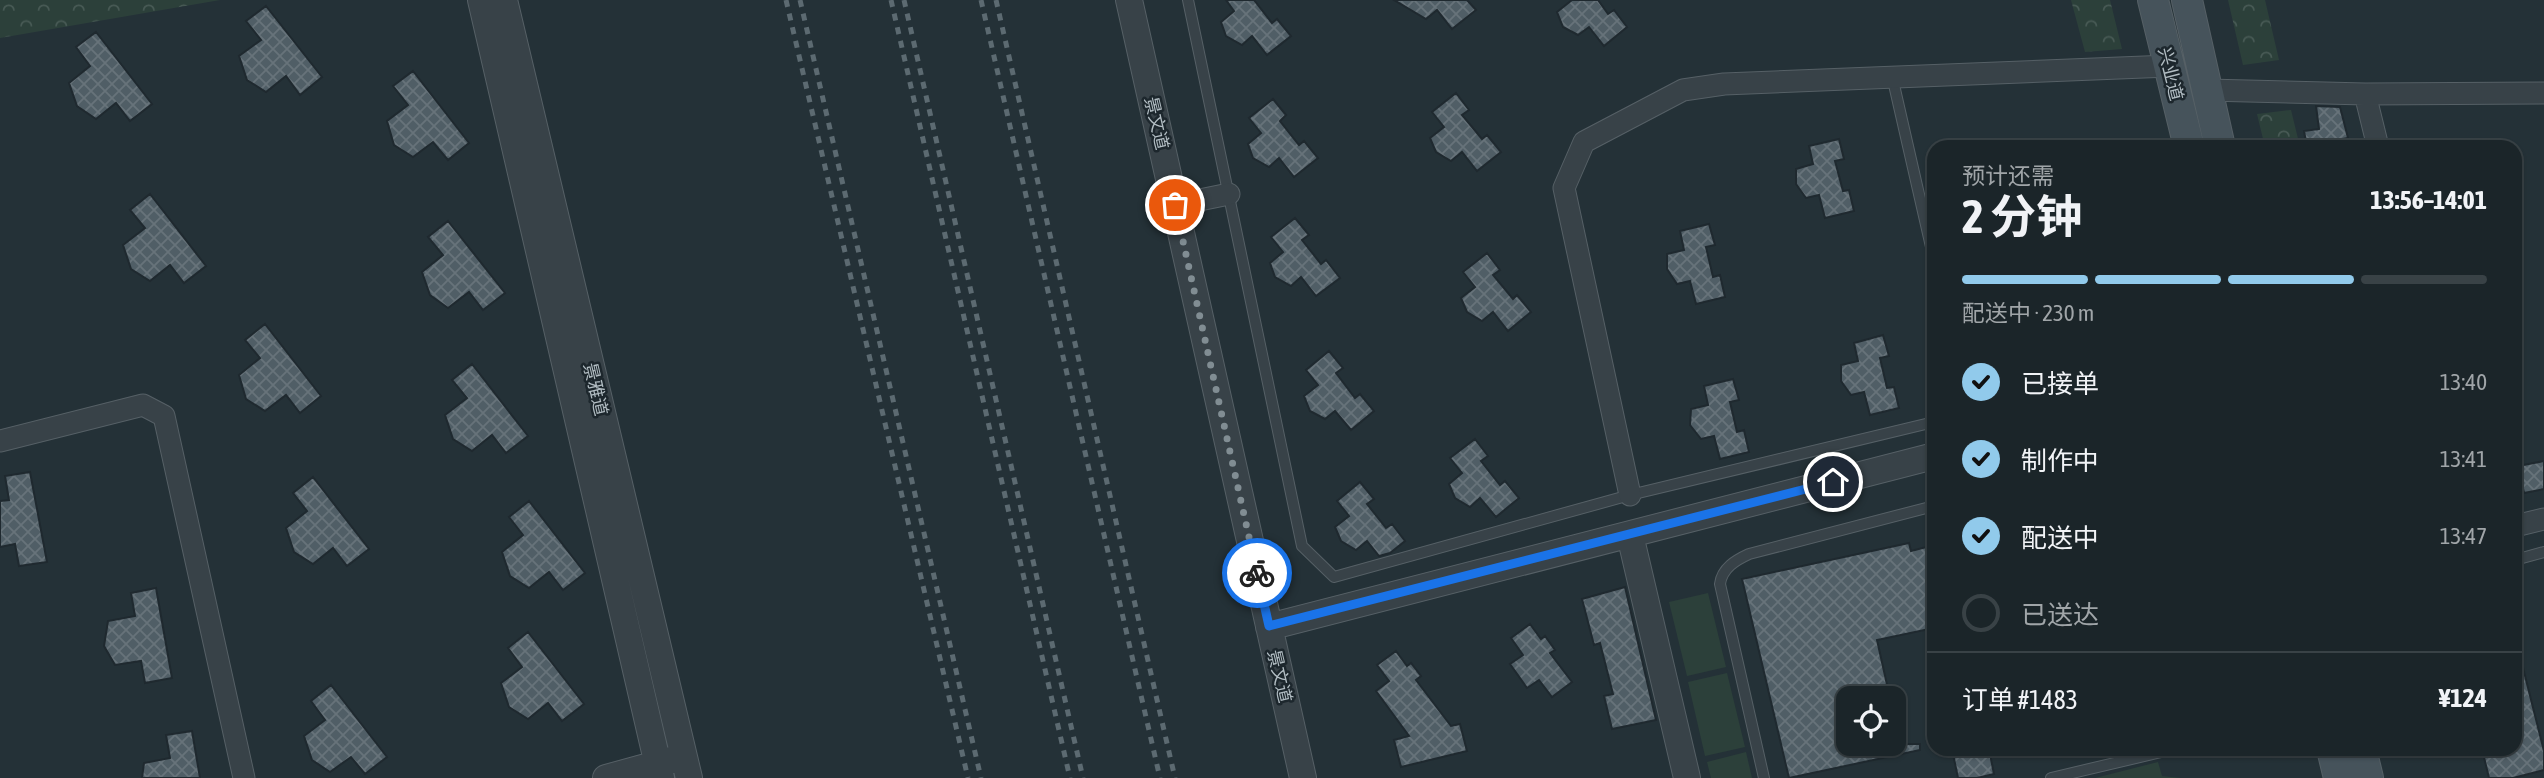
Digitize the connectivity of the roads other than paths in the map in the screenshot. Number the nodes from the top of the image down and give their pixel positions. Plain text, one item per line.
1 (481, 0) edge
2 (504, 0) edge
3 (1129, 0) edge
4 (1188, 0) edge
5 (2153, 0) edge
6 (2187, 0) edge
7 (2169, 66) junction
8 (1892, 76) junction
9 (2207, 90) junction
10 (2365, 93) junction
11 (2544, 93) edge
12 (2187, 140) edge
13 (2218, 140) edge
14 (2376, 140) edge
15 (1228, 194) junction
16 (1175, 205) junction
17 (1927, 229) edge
18 (1927, 424) edge
19 (0, 441) edge
20 (1927, 458) edge
21 (1630, 495) junction
22 (1927, 508) edge
23 (2544, 519) edge
24 (2522, 524) edge
25 (1630, 534) junction
26 (2544, 552) edge
27 (2522, 557) edge
28 (1269, 626) junction
29 (2144, 756) edge
30 (2334, 756) edge
31 (2363, 756) edge
32 (673, 769) edge
33 (244, 778) edge
34 (606, 778) edge
35 (1303, 778) edge
36 (1687, 778) edge
37 (1764, 778) edge
38 (2051, 778) edge
39 (2339, 778) edge
40 (2368, 778) edge

1 - 32 street, 景雅道
2 - 32 street, 景雅道
3 - 16 street, 景文道
4 - 15 lane
5 - 7 main road, 兴业道
6 - 9 main road, 兴业道
7 - 8 street
7 - 12 main road, 兴业道
8 - 17 lane
8 - 21 street
9 - 10 street
9 - 13 main road, 兴业道
10 - 11 street
10 - 14 street
15 - 16 street
15 - 21 lane
16 - 28 street, 景文道
18 - 21 lane
19 - 33 street
20 - 25 street
22 - 37 lane
23 - 24 street
25 - 28 street
25 - 36 street
26 - 27 lane
28 - 35 street, 景文道
29 - 38 lane
30 - 39 main road
31 - 40 main road
32 - 34 street

